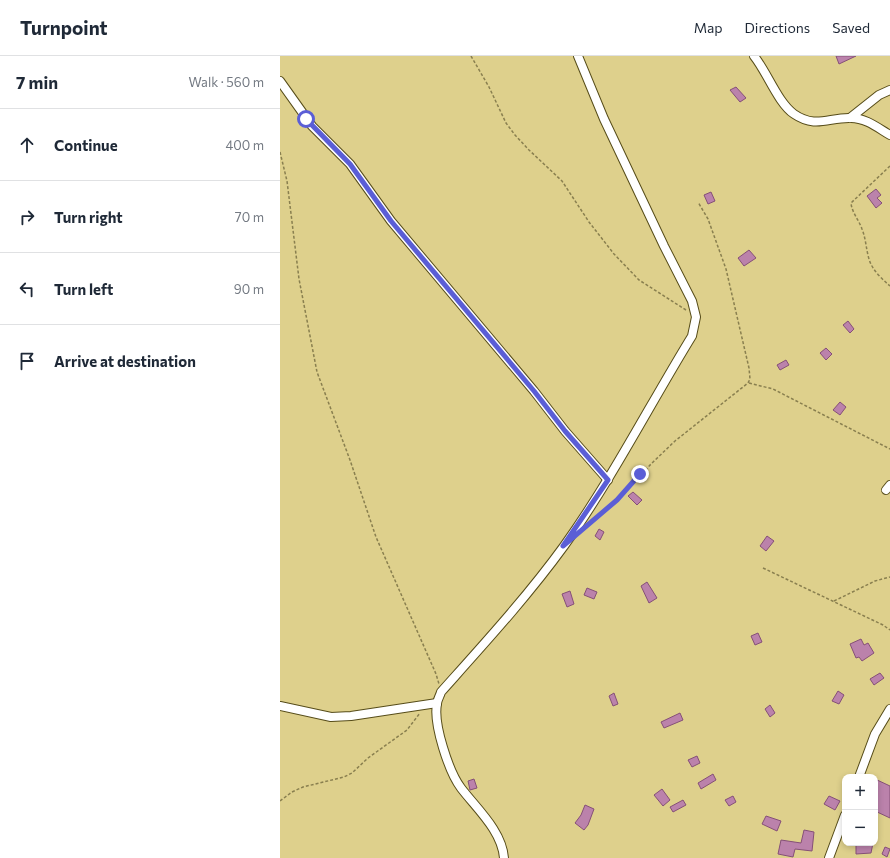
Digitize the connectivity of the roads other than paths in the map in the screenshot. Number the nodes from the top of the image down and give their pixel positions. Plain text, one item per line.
1 (578, 56) edge
2 (754, 56) edge
3 (280, 81) edge
4 (890, 90) edge
5 (850, 118) junction
6 (890, 135) edge
7 (608, 480) junction
8 (437, 703) junction
9 (280, 706) edge
10 (890, 709) edge
11 (860, 774) edge
12 (842, 823) edge
13 (504, 858) edge
14 (828, 858) edge

1 - 7 street
2 - 5 street
3 - 7 street
4 - 5 street
5 - 6 street
7 - 8 street
8 - 9 street
8 - 13 street
10 - 11 street
12 - 14 street

